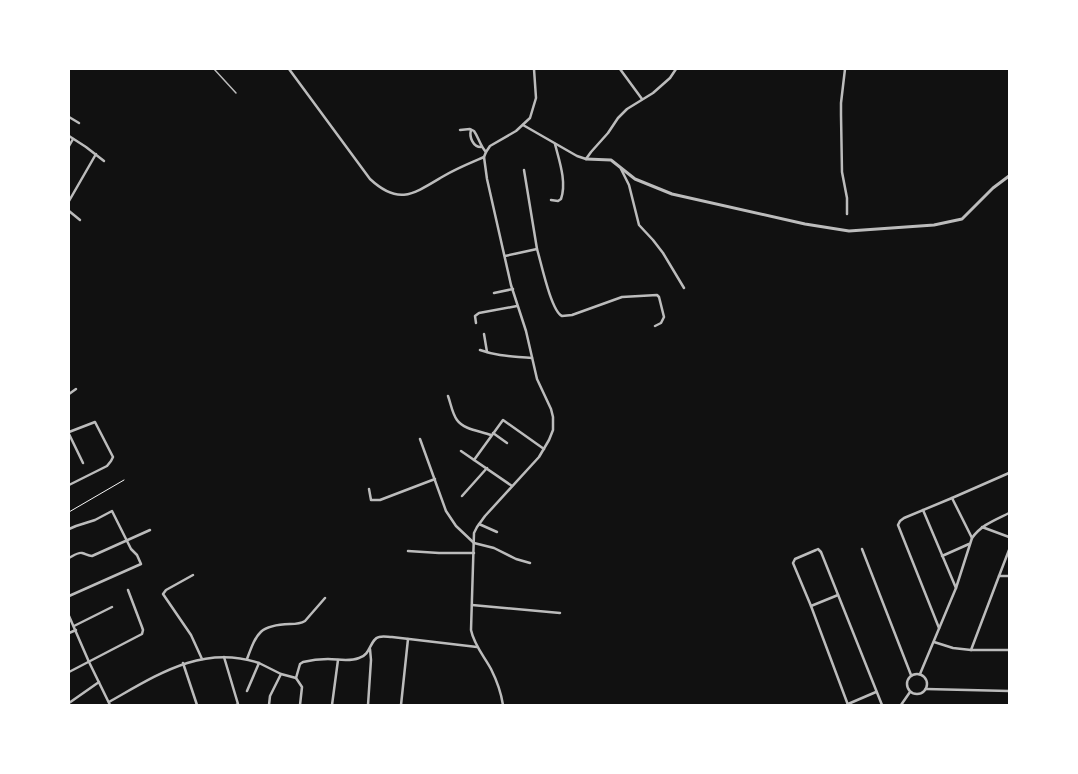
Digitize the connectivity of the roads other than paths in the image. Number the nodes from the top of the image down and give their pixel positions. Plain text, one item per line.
1 (214, 69) edge
2 (289, 69) edge
3 (534, 69) edge
4 (620, 69) edge
5 (676, 69) edge
6 (845, 69) edge
7 (236, 93) dead end
8 (642, 100) junction
9 (69, 117) edge
10 (79, 124) dead end
11 (523, 125) junction
12 (460, 130) dead end
13 (471, 130) junction
14 (69, 136) edge
15 (73, 139) junction
16 (555, 143) junction
17 (69, 146) edge
18 (481, 147) junction
19 (486, 152) junction
20 (96, 154) junction
21 (484, 157) junction
22 (586, 159) junction
23 (104, 161) dead end
24 (620, 169) junction
25 (524, 170) dead end
26 (1009, 176) edge
27 (551, 200) dead end
28 (69, 201) edge
29 (69, 211) edge
30 (848, 214) dead end
31 (80, 220) dead end
32 (537, 249) junction
33 (505, 256) junction
34 (684, 288) dead end
35 (513, 289) junction
36 (494, 293) dead end
37 (517, 306) junction
38 (476, 323) dead end
39 (655, 326) dead end
40 (484, 334) dead end
41 (480, 350) dead end
42 (487, 352) junction
43 (532, 358) junction
44 (76, 389) dead end
45 (69, 394) edge
46 (448, 396) dead end
47 (69, 433) edge
48 (492, 434) junction
49 (420, 440) dead end
50 (507, 444) dead end
51 (544, 449) junction
52 (461, 451) dead end
53 (474, 460) junction
54 (83, 462) dead end
55 (487, 468) junction
56 (1009, 473) edge
57 (434, 479) junction
58 (69, 485) edge
59 (512, 486) junction
60 (369, 489) dead end
61 (462, 496) dead end
62 (952, 498) junction
63 (923, 510) junction
64 (1009, 513) edge
65 (479, 524) junction
66 (982, 527) junction
67 (69, 529) edge
68 (150, 530) dead end
69 (497, 532) dead end
70 (1009, 537) edge
71 (972, 538) junction
72 (128, 541) junction
73 (474, 543) junction
74 (970, 543) junction
75 (862, 549) dead end
76 (408, 550) dead end
77 (1009, 550) edge
78 (474, 553) junction
79 (942, 556) junction
80 (69, 558) edge
81 (530, 563) dead end
82 (192, 575) dead end
83 (999, 576) junction
84 (1009, 576) edge
85 (956, 588) junction
86 (128, 590) dead end
87 (838, 595) junction
88 (69, 596) edge
89 (325, 598) dead end
90 (472, 605) junction
91 (811, 606) junction
92 (112, 607) dead end
93 (560, 613) dead end
94 (69, 616) edge
95 (75, 628) junction
96 (939, 629) junction
97 (69, 633) edge
98 (408, 639) junction
99 (934, 642) junction
100 (478, 647) junction
101 (370, 649) junction
102 (971, 650) junction
103 (1009, 650) edge
104 (224, 657) junction
105 (202, 659) junction
106 (247, 659) junction
107 (338, 660) junction
108 (89, 662) junction
109 (184, 663) junction
110 (259, 663) junction
111 (69, 672) edge
112 (281, 674) junction
113 (920, 674) junction
114 (912, 676) junction
115 (296, 678) junction
116 (99, 682) junction
117 (926, 690) junction
118 (247, 691) dead end
119 (1009, 691) edge
120 (876, 692) junction
121 (910, 692) junction
122 (108, 702) junction
123 (69, 703) edge
124 (848, 704) edge
125 (110, 705) edge
126 (197, 705) edge
127 (236, 705) edge
128 (268, 705) edge
129 (300, 705) edge
130 (332, 705) edge
131 (368, 705) edge
132 (402, 705) edge
133 (503, 705) edge
134 (882, 705) edge
135 (901, 705) edge

1 - 7 lane
2 - 21 street
3 - 11 street
4 - 8 street
5 - 8 street
6 - 30 street
8 - 22 street
9 - 10 street
11 - 16 street
11 - 19 street
12 - 13 street
13 - 18 street
13 - 18 street
14 - 15 street
15 - 17 street
15 - 20 street
16 - 22 street
16 - 27 street
18 - 19 street
19 - 21 street
20 - 23 street
20 - 28 street
21 - 33 street
22 - 24 street
24 - 26 street
24 - 34 street
25 - 32 street
29 - 31 street
32 - 33 street
32 - 39 street
33 - 35 street
35 - 36 street
35 - 37 street
37 - 38 street
37 - 43 street
40 - 42 street
41 - 42 street
42 - 43 street
43 - 51 street
44 - 45 street
46 - 48 street
47 - 54 street
47 - 58 street
48 - 50 street
48 - 51 street
48 - 53 street
49 - 57 street
51 - 59 street
52 - 53 street
53 - 55 street
55 - 59 street
55 - 61 street
56 - 62 street
57 - 60 street
57 - 73 street
59 - 65 street
62 - 63 street
62 - 71 street
63 - 79 street
63 - 96 street
64 - 66 street
65 - 69 street
65 - 73 street
66 - 70 street
66 - 71 street
67 - 72 street
68 - 72 street
71 - 74 street
72 - 80 street
72 - 88 street
73 - 78 street
73 - 81 street
74 - 79 street
74 - 85 street
75 - 114 street
76 - 78 street
77 - 83 street
78 - 90 street
79 - 85 street
82 - 105 street
83 - 84 street
83 - 102 street
85 - 96 street
86 - 108 street
87 - 91 street
87 - 91 street
87 - 120 street
89 - 106 street
90 - 93 street
90 - 100 street
91 - 124 street
92 - 95 street
94 - 95 street
95 - 97 street
95 - 108 street
96 - 99 street
98 - 100 street
98 - 101 street
98 - 132 street
99 - 102 street
99 - 113 street
100 - 133 street
101 - 107 street
101 - 131 street
102 - 103 street
104 - 105 street
104 - 106 street
104 - 127 street
105 - 109 street
106 - 110 street
107 - 115 street
107 - 130 street
108 - 111 street
108 - 116 street
109 - 122 street
109 - 126 street
110 - 112 street
110 - 118 street
112 - 115 street
112 - 128 street
113 - 114 street
113 - 117 street
114 - 121 street
115 - 129 street
116 - 122 street
116 - 123 street
117 - 119 street
117 - 121 street
120 - 124 street
120 - 134 street
121 - 135 street
122 - 125 street

